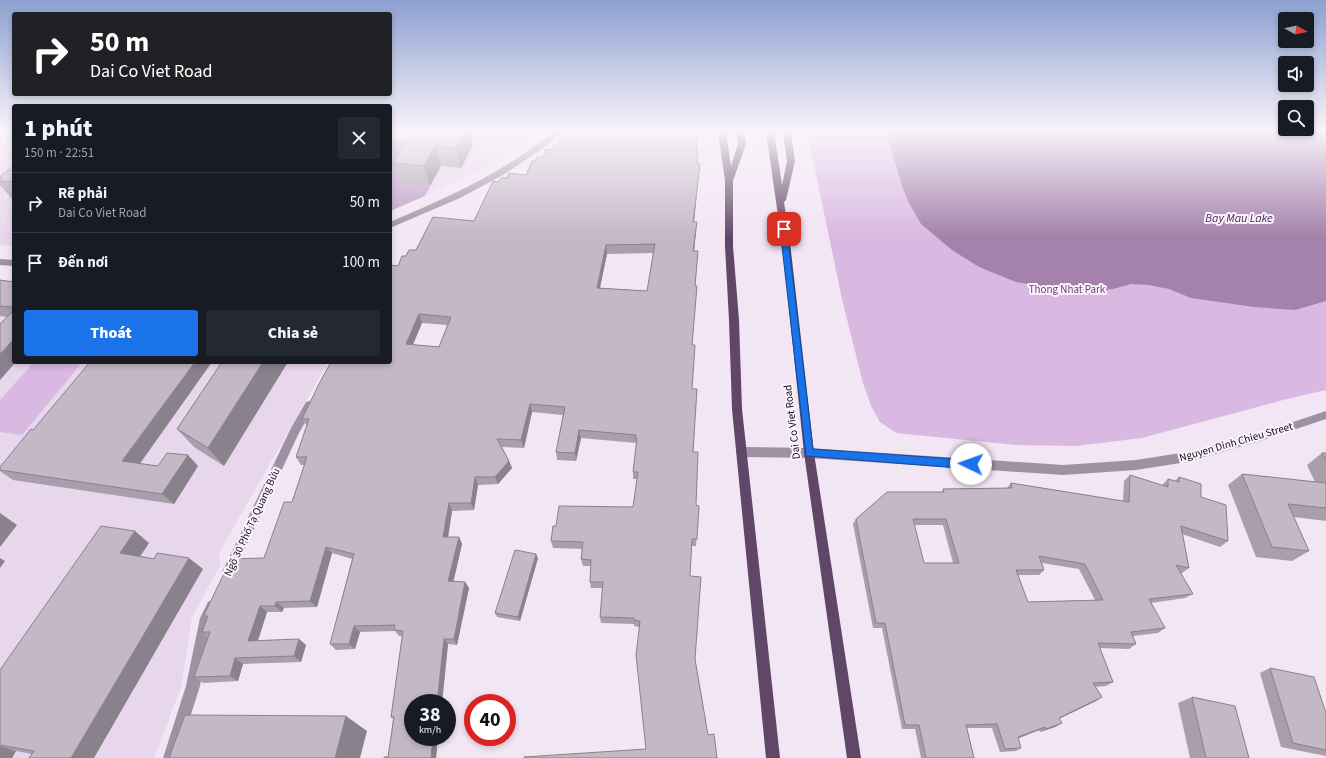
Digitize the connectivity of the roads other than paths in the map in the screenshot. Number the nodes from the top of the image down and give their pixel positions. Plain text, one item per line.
1 (513, 166) edge
2 (727, 166) edge
3 (734, 166) edge
4 (775, 166) edge
5 (790, 166) edge
6 (729, 181) junction
7 (780, 208) junction
8 (392, 224) edge
9 (0, 262) edge
10 (12, 263) edge
11 (314, 396) edge
12 (1326, 415) edge
13 (741, 452) junction
14 (809, 453) junction
15 (222, 585) edge
16 (215, 598) edge
17 (170, 758) edge
18 (773, 758) edge
19 (854, 758) edge

1 - 8 street
2 - 6 main road
3 - 6 main road
4 - 7 main road
5 - 7 main road, Dai Co Viet Road
6 - 13 main road
7 - 14 main road, Dai Co Viet Road
9 - 10 street
11 - 15 street, Ngõ 30 Phố Tạ Quang Bửu
12 - 14 street, Nguyen Dinh Chieu Street
13 - 14 street, Nguyen Dinh Chieu Street
13 - 18 main road
14 - 19 main road, Dai Co Viet Road
16 - 17 street

